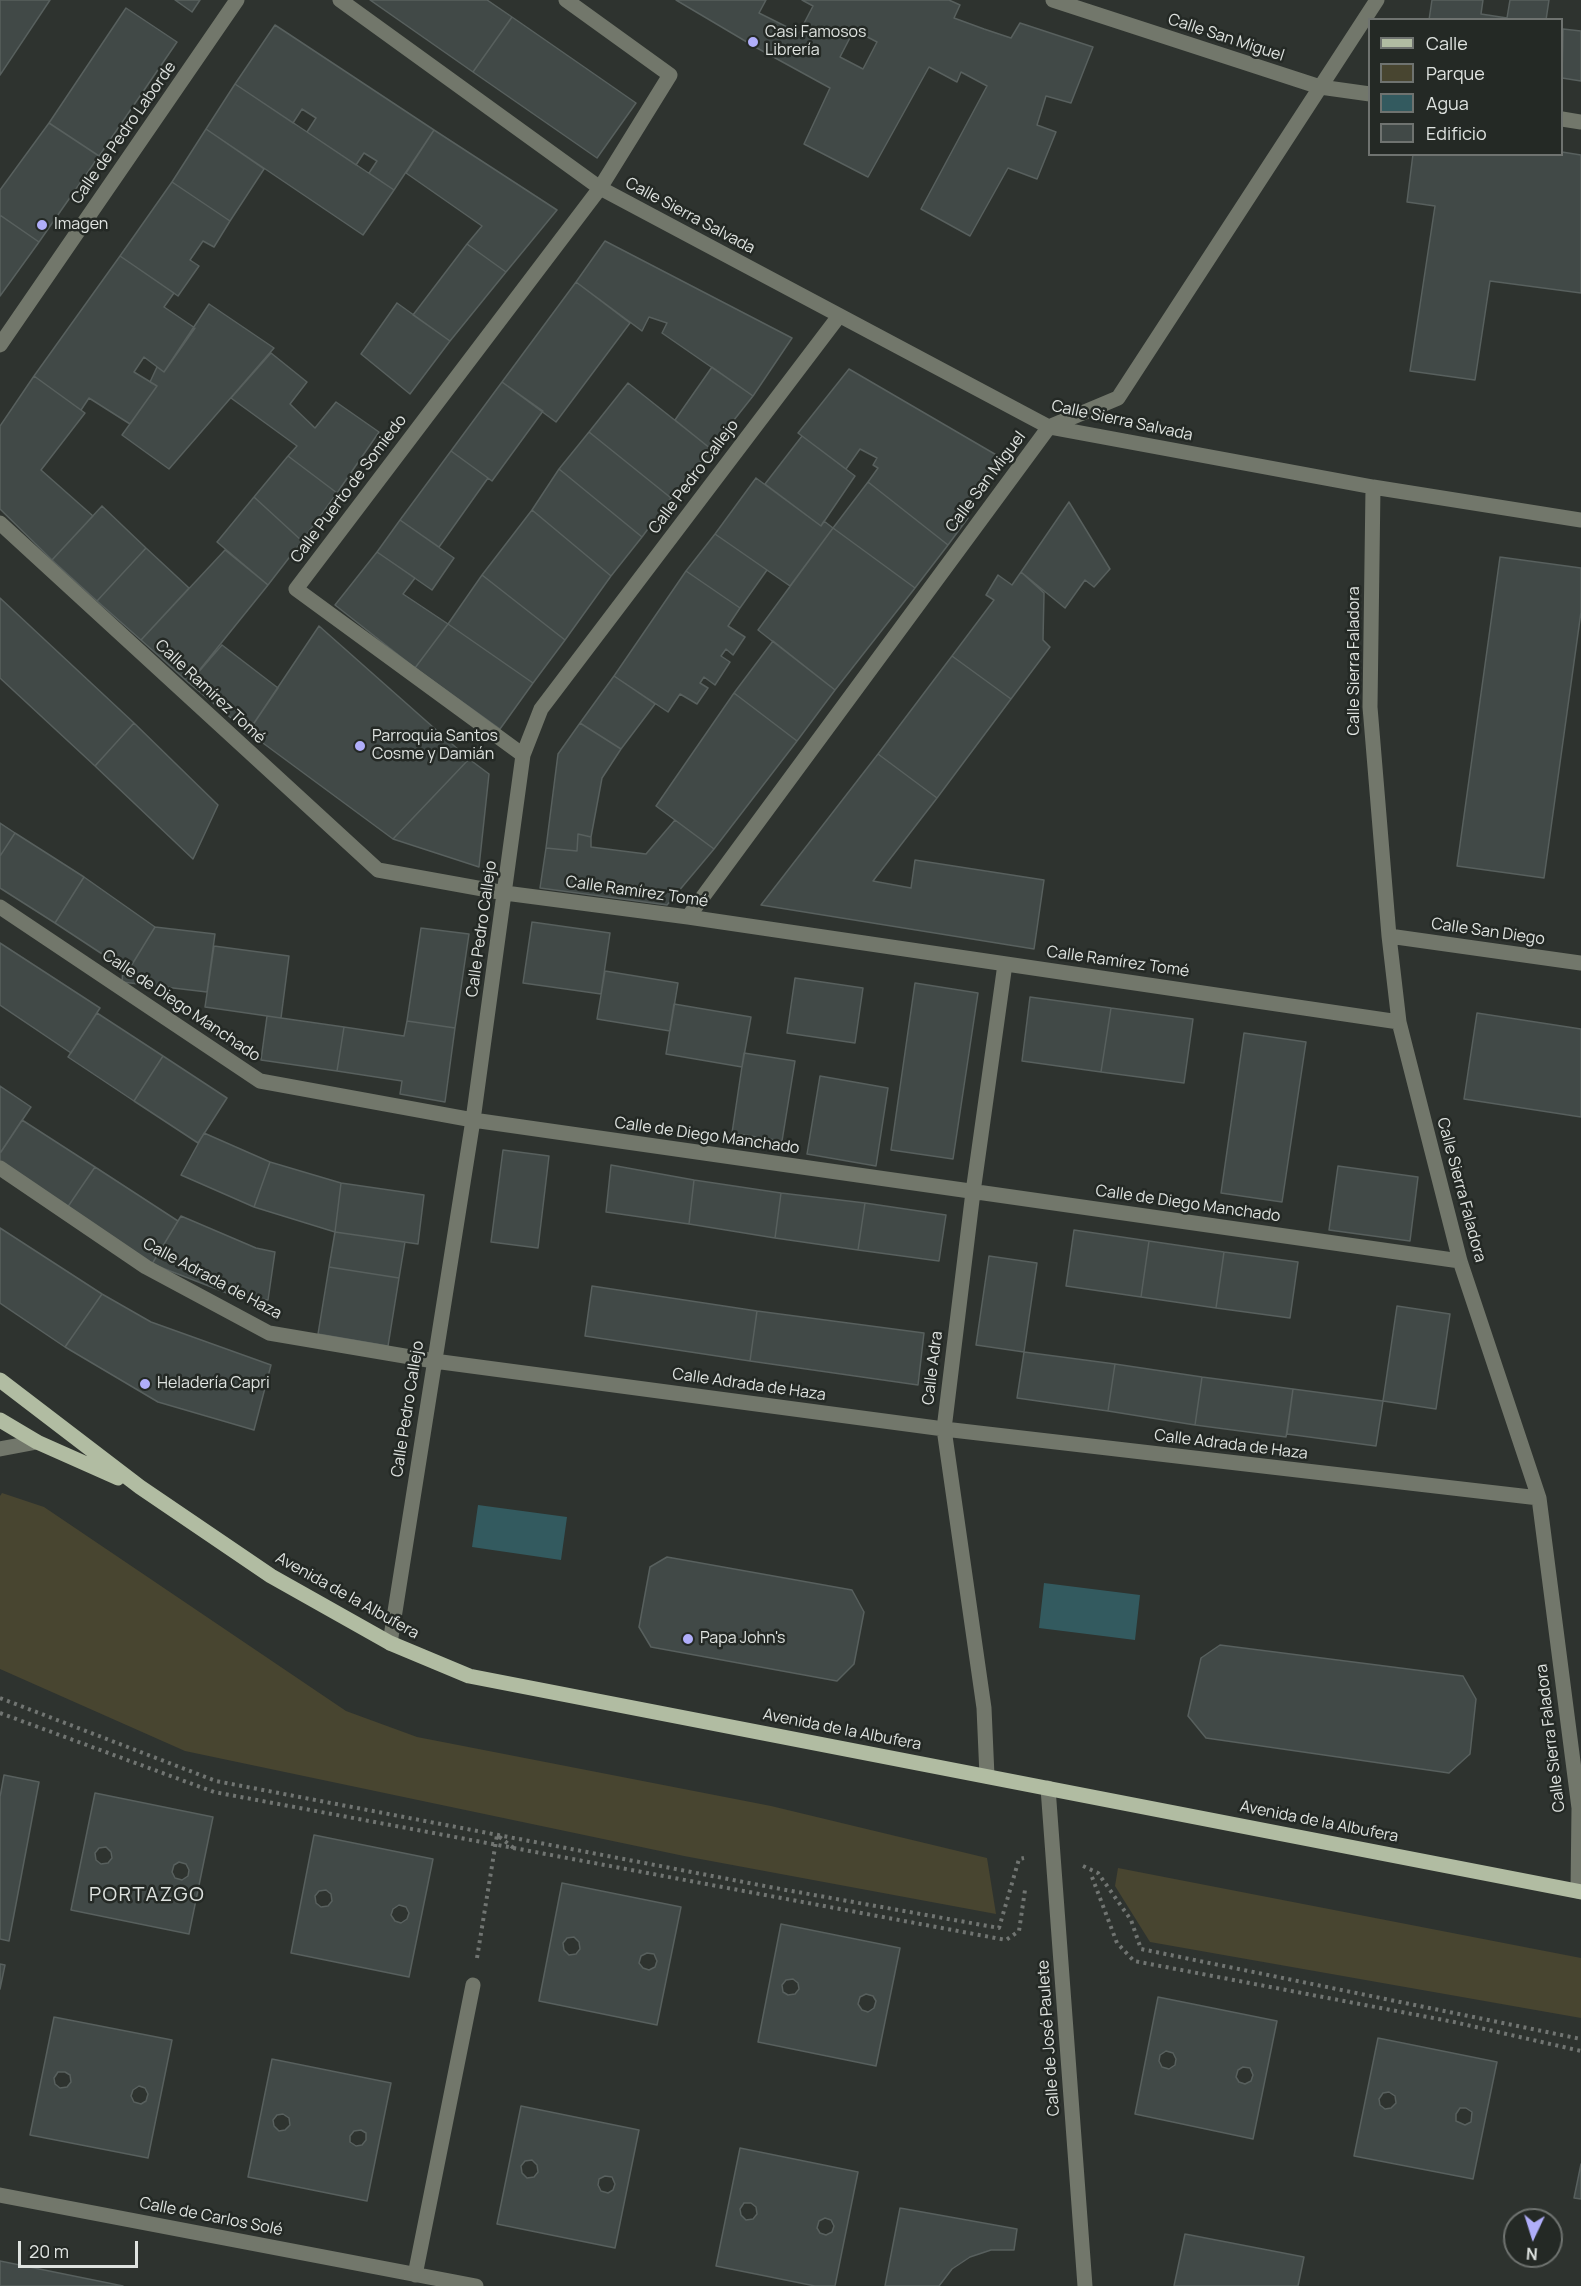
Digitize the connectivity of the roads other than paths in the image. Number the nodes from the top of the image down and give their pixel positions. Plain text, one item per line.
1 (237, 0) edge
2 (340, 0) edge
3 (566, 0) edge
4 (1053, 0) edge
5 (1377, 0) edge
6 (1320, 87) junction
7 (1368, 94) edge
8 (1563, 119) edge
9 (1581, 122) edge
10 (600, 188) junction
11 (839, 316) junction
12 (0, 345) edge
13 (1049, 427) junction
14 (1373, 487) junction
15 (1581, 520) edge
16 (0, 524) edge
17 (523, 755) junction
18 (505, 893) junction
19 (0, 907) edge
20 (688, 917) junction
21 (1389, 936) junction
22 (1581, 963) edge
23 (1005, 964) junction
24 (1399, 1022) junction
25 (473, 1120) junction
26 (0, 1168) edge
27 (973, 1192) junction
28 (1460, 1261) junction
29 (434, 1361) junction
30 (0, 1380) edge
31 (0, 1420) edge
32 (944, 1429) junction
33 (37, 1442) junction
34 (0, 1449) edge
35 (140, 1487) junction
36 (1539, 1498) junction
37 (390, 1642) junction
38 (987, 1776) junction
39 (1048, 1788) junction
40 (1579, 1892) edge
41 (473, 1985) road end
42 (0, 2195) edge
43 (415, 2275) junction
44 (476, 2286) edge
45 (1085, 2286) edge

1 - 12 street, Calle de Pedro Laborde
2 - 10 street, Calle Sierra Salvada
3 - 10 street, Calle Sierra Salvada
4 - 6 street, Calle San Miguel
5 - 6 street, Calle San Miguel
6 - 7 street, Calle San Miguel
6 - 13 street, Calle San Miguel
8 - 9 street
10 - 11 street, Calle Sierra Salvada
10 - 17 street, Calle Puerto de Somiedo
11 - 13 street, Calle Sierra Salvada
11 - 17 street, Calle Pedro Callejo
13 - 14 street, Calle Sierra Salvada
13 - 20 street, Calle San Miguel
14 - 15 street, Calle Sierra Salvada
14 - 21 street, Calle Sierra Faladora
16 - 18 street, Calle Ramírez Tomé
17 - 18 street, Calle Pedro Callejo
18 - 20 street, Calle Ramírez Tomé
18 - 25 street, Calle Pedro Callejo
19 - 25 street, Calle de Diego Manchado
20 - 23 street, Calle Ramírez Tomé
21 - 22 street, Calle San Diego
21 - 24 street, Calle Sierra Faladora
23 - 24 street, Calle Ramírez Tomé
23 - 27 street, Calle Adra
24 - 28 street, Calle Sierra Faladora
25 - 27 street, Calle de Diego Manchado
25 - 29 street, Calle Pedro Callejo
26 - 29 street, Calle Adrada de Haza
27 - 28 street, Calle de Diego Manchado
27 - 32 street, Calle Adra
28 - 36 street, Calle Sierra Faladora
29 - 32 street, Calle Adrada de Haza
29 - 37 street, Calle Pedro Callejo
30 - 35 main road, Avenida de la Albufera
31 - 33 main road, Avenida de la Albufera
32 - 36 street, Calle Adrada de Haza
32 - 38 street, Calle Adra
33 - 34 street
33 - 35 main road, Avenida de la Albufera
35 - 37 main road, Avenida de la Albufera
36 - 40 street, Calle Sierra Faladora
37 - 38 main road, Avenida de la Albufera
38 - 39 main road, Avenida de la Albufera
39 - 40 main road, Avenida de la Albufera
39 - 45 street, Calle de José Paulete
41 - 43 street
42 - 43 street, Calle de Carlos Solé
43 - 44 street, Calle de Carlos Solé

